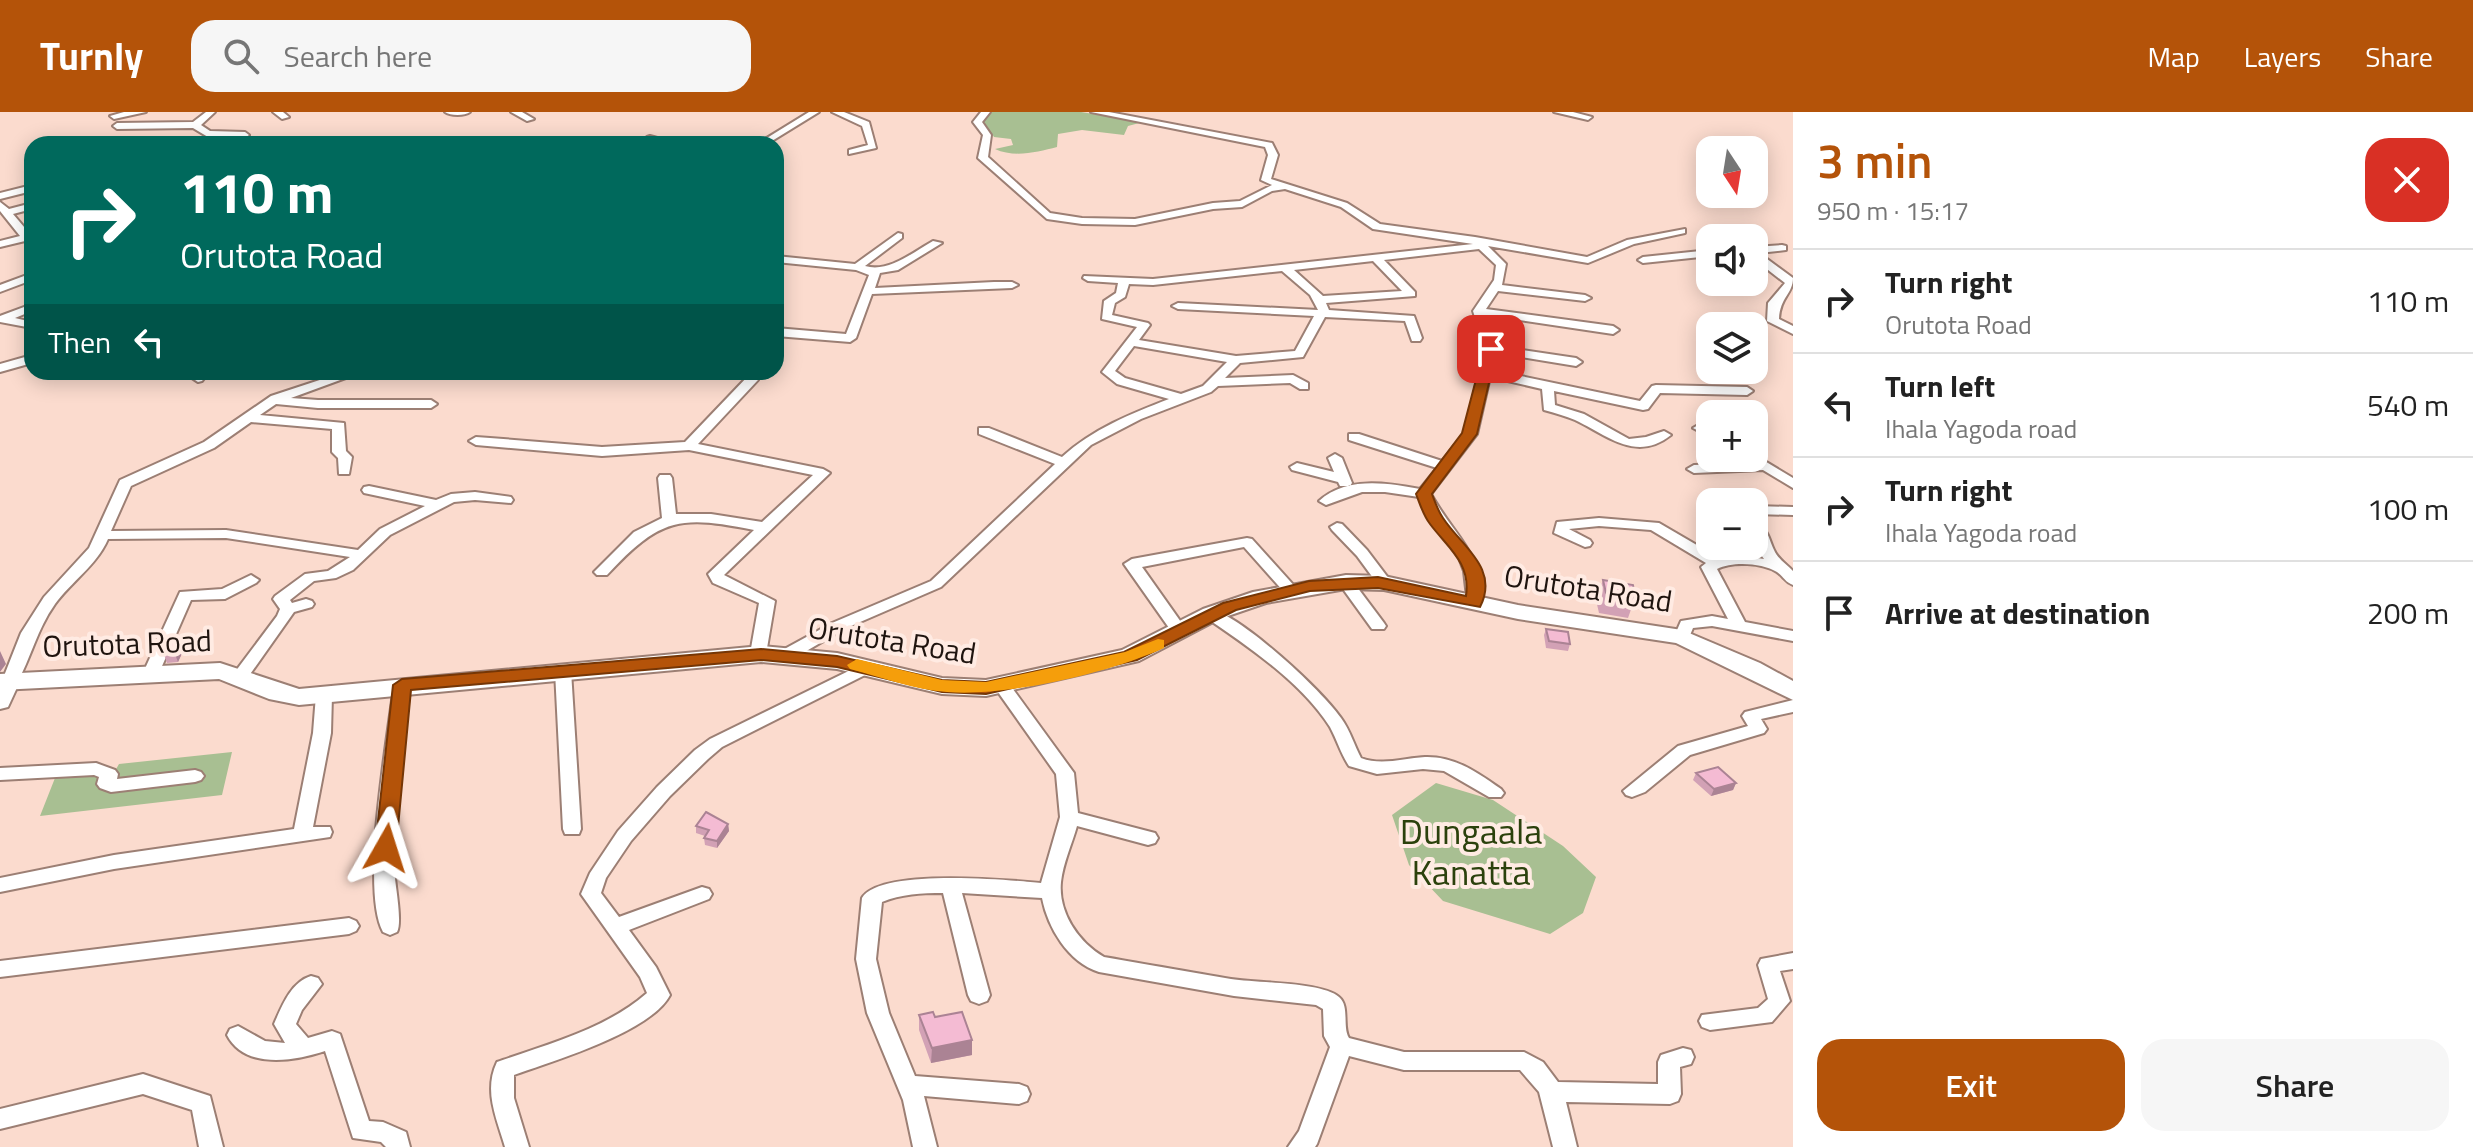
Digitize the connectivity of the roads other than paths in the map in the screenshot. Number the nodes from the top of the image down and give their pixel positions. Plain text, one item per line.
1 (142, 112) edge
2 (211, 112) edge
3 (449, 112) edge
4 (466, 112) edge
5 (515, 112) edge
6 (815, 112) edge
7 (836, 112) edge
8 (986, 112) edge
9 (1095, 112) edge
10 (1558, 112) edge
11 (1588, 117) dead end
12 (530, 119) dead end
13 (195, 125) junction
14 (245, 135) dead end
15 (774, 136) edge
16 (852, 152) dead end
17 (1283, 187) junction
18 (24, 190) edge
19 (0, 196) edge
20 (24, 207) edge
21 (4, 208) edge
22 (1681, 231) dead end
23 (24, 232) edge
24 (898, 236) dead end
25 (24, 240) edge
26 (937, 243) dead end
27 (1479, 243) junction
28 (0, 244) edge
29 (1782, 248) dead end
30 (1768, 252) edge
31 (1696, 254) edge
32 (1375, 257) junction
33 (784, 260) edge
34 (1643, 260) dead end
35 (1768, 263) edge
36 (1283, 266) junction
37 (857, 267) junction
38 (872, 271) junction
39 (1088, 278) dead end
40 (24, 279) edge
41 (1124, 283) junction
42 (1791, 284) edge
43 (1012, 285) dead end
44 (1494, 287) junction
45 (0, 289) edge
46 (870, 291) junction
47 (1585, 298) dead end
48 (1319, 300) junction
49 (1178, 306) dead end
50 (24, 310) edge
51 (1479, 311) junction
52 (1320, 316) junction
53 (1, 319) edge
54 (24, 323) edge
55 (1613, 330) dead end
56 (1793, 330) edge
57 (784, 333) edge
58 (1416, 338) dead end
59 (1131, 342) junction
60 (1491, 349) junction
61 (1236, 360) junction
62 (24, 361) edge
63 (1576, 362) dead end
64 (0, 368) edge
65 (1484, 372) junction
66 (332, 380) edge
67 (751, 380) edge
68 (1212, 382) junction
69 (1304, 386) dead end
70 (1548, 389) junction
71 (1747, 391) dead end
72 (275, 399) junction
73 (1183, 399) junction
74 (431, 404) dead end
75 (249, 418) junction
76 (984, 431) dead end
77 (1664, 435) dead end
78 (1354, 437) dead end
79 (476, 441) dead end
80 (689, 446) junction
81 (1335, 458) dead end
82 (1062, 462) junction
83 (1442, 465) junction
84 (1297, 467) dead end
85 (1768, 467) edge
86 (344, 471) dead end
87 (665, 478) dead end
88 (1345, 483) junction
89 (1793, 484) edge
90 (369, 490) dead end
91 (1424, 494) junction
92 (506, 500) dead end
93 (1326, 501) dead end
94 (440, 505) junction
95 (1768, 510) edge
96 (1793, 511) edge
97 (669, 518) junction
98 (763, 527) junction
99 (1337, 527) dead end
100 (102, 535) junction
101 (1585, 543) dead end
102 (1768, 549) edge
103 (353, 553) dead end
104 (1716, 562) junction
105 (1780, 568) junction
106 (602, 572) dead end
107 (251, 580) dead end
108 (1793, 580) edge
109 (1346, 582) junction
110 (1384, 583) junction
111 (1290, 590) junction
112 (1474, 603) junction
113 (306, 604) dead end
114 (288, 609) junction
115 (1211, 614) junction
116 (1378, 626) dead end
117 (1739, 626) junction
118 (1180, 632) junction
119 (1793, 636) edge
120 (1682, 637) junction
121 (758, 654) junction
122 (785, 656) junction
123 (867, 667) junction
124 (563, 671) junction
125 (151, 673) junction
126 (240, 676) junction
127 (402, 685) junction
128 (1001, 685) junction
129 (3, 688) edge
130 (1793, 692) edge
131 (324, 695) junction
132 (1793, 706) edge
133 (0, 774) edge
134 (195, 776) dead end
135 (1632, 791) dead end
136 (1495, 793) dead end
137 (1069, 817) junction
138 (572, 829) dead end
139 (323, 832) dead end
140 (302, 835) junction
141 (1148, 838) dead end
142 (0, 885) edge
143 (951, 887) junction
144 (1051, 891) junction
145 (702, 894) dead end
146 (349, 926) dead end
147 (617, 926) junction
148 (390, 927) dead end
149 (1793, 961) edge
150 (0, 969) edge
151 (311, 984) dead end
152 (979, 995) dead end
153 (1710, 1021) dead end
154 (238, 1035) dead end
155 (1342, 1045) junction
156 (305, 1049) junction
157 (1683, 1057) dead end
158 (908, 1085) junction
159 (1552, 1092) junction
160 (1019, 1094) dead end
161 (0, 1119) edge
162 (211, 1147) edge
163 (398, 1147) edge
164 (517, 1147) edge
165 (925, 1147) edge
166 (1300, 1147) edge
167 (1565, 1147) edge

1 - 13 street
2 - 13 street
3 - 4 street
5 - 12 street
6 - 15 street
7 - 16 street
8 - 17 street
9 - 17 street
10 - 11 street
13 - 14 street
17 - 27 street
18 - 19 street
20 - 21 street
21 - 23 street
22 - 27 street
24 - 37 street
25 - 28 street
26 - 38 street
27 - 32 street
27 - 44 street
29 - 30 street
31 - 34 street
32 - 36 street
32 - 48 street
33 - 37 street
35 - 42 street
36 - 41 street
36 - 48 street
37 - 38 street
38 - 46 street
39 - 41 street
40 - 45 street
41 - 59 street
42 - 56 street
43 - 46 street
44 - 47 street
44 - 51 street
46 - 57 street
48 - 52 street
49 - 52 street
50 - 53 street
51 - 55 street
51 - 60 street
52 - 58 street
52 - 61 street
53 - 54 street
59 - 61 street
59 - 73 street
60 - 63 street
60 - 65 street
61 - 68 street
62 - 64 street
65 - 70 street
65 - 83 street
66 - 72 street
67 - 80 street
68 - 69 street
68 - 73 street
70 - 71 street
70 - 77 street
72 - 74 street
72 - 75 street
73 - 82 street
75 - 86 street
75 - 100 street
76 - 82 street
78 - 83 street
79 - 80 street
80 - 98 street
81 - 88 street
82 - 122 street
83 - 91 street
84 - 88 street
85 - 89 street
87 - 97 street
88 - 91 street
88 - 93 street
90 - 94 street
91 - 112 street
92 - 94 street
94 - 114 street
95 - 96 street
97 - 98 street
97 - 106 street
98 - 121 street
99 - 110 street
100 - 103 street
100 - 129 street
101 - 104 street
102 - 105 street
104 - 105 street
104 - 117 street
105 - 108 street
107 - 125 street
109 - 110 main road, Orutota Road
109 - 111 main road, Orutota Road
109 - 116 street
110 - 112 main road, Orutota Road
111 - 115 main road, Orutota Road
111 - 118 street
112 - 120 main road, Orutota Road
113 - 114 street
114 - 126 street
115 - 118 main road, Orutota Road
115 - 136 street
117 - 119 street
117 - 120 street
118 - 128 main road, Orutota Road
120 - 130 main road, Orutota Road
121 - 122 main road, Orutota Road
121 - 124 main road, Orutota Road
122 - 123 main road, Orutota Road
123 - 128 main road, Orutota Road
123 - 147 street
124 - 127 main road, Orutota Road
124 - 138 street
125 - 126 main road, Orutota Road
125 - 129 main road, Orutota Road
126 - 131 main road, Orutota Road
127 - 131 main road, Orutota Road
127 - 148 street
128 - 137 street
131 - 140 street
132 - 135 street
133 - 134 street
137 - 141 street
137 - 144 street
139 - 140 street
140 - 142 street
143 - 144 street
143 - 152 street
143 - 158 street
144 - 155 street
145 - 147 street
146 - 150 street
147 - 164 street
149 - 153 street
151 - 156 street
154 - 156 street
155 - 159 street
155 - 166 street
156 - 163 street
157 - 159 street
158 - 160 street
158 - 165 street
159 - 167 street
161 - 162 street

